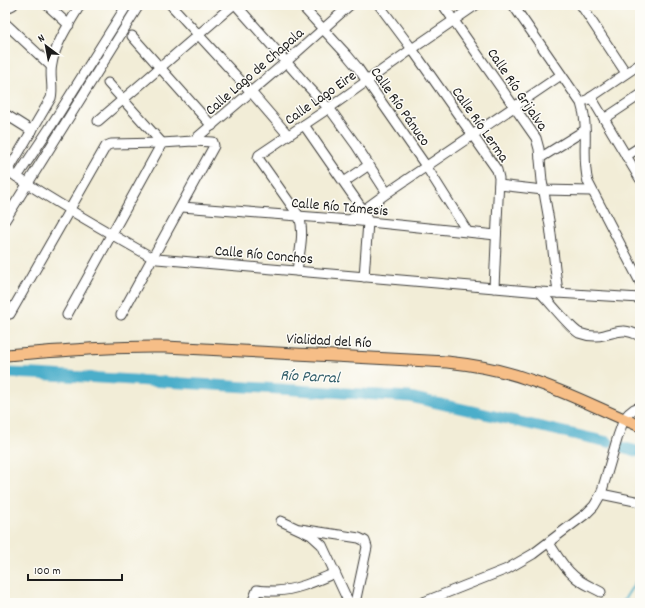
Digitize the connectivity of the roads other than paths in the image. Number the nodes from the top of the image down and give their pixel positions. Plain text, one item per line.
1 (13, 5) edge
2 (47, 5) edge
3 (80, 5) edge
4 (127, 5) edge
5 (139, 5) edge
6 (171, 5) edge
7 (234, 5) edge
8 (301, 5) edge
9 (350, 5) edge
10 (379, 5) edge
11 (443, 5) edge
12 (476, 5) edge
13 (513, 5) edge
14 (581, 5) edge
15 (5, 9) edge
16 (454, 20) junction
17 (5, 23) edge
18 (69, 25) junction
19 (323, 29) junction
20 (198, 35) junction
21 (132, 36) dead end
22 (412, 49) junction
23 (286, 62) junction
24 (640, 64) edge
25 (51, 66) junction
26 (160, 67) junction
27 (626, 73) junction
28 (561, 75) junction
29 (367, 81) junction
30 (108, 84) dead end
31 (251, 92) junction
32 (640, 95) edge
33 (590, 97) junction
34 (123, 100) junction
35 (581, 103) junction
36 (515, 107) junction
37 (329, 108) junction
38 (5, 114) edge
39 (604, 119) junction
40 (98, 121) dead end
41 (304, 125) junction
42 (212, 126) junction
43 (585, 130) junction
44 (32, 131) junction
45 (288, 135) junction
46 (473, 135) junction
47 (193, 141) junction
48 (162, 143) junction
49 (640, 147) edge
50 (626, 156) junction
51 (540, 158) junction
52 (369, 165) junction
53 (426, 166) junction
54 (7, 174) edge
55 (17, 177) junction
56 (640, 179) edge
57 (344, 182) junction
58 (27, 184) junction
59 (499, 185) junction
60 (543, 190) junction
61 (591, 191) junction
62 (387, 193) junction
63 (182, 207) junction
64 (70, 210) junction
65 (363, 210) junction
66 (298, 216) junction
67 (5, 220) edge
68 (350, 220) junction
69 (368, 222) junction
70 (467, 231) junction
71 (111, 234) junction
72 (496, 235) junction
73 (153, 258) junction
74 (297, 271) junction
75 (364, 277) junction
76 (640, 282) edge
77 (494, 288) junction
78 (540, 292) junction
79 (558, 293) junction
80 (640, 298) edge
81 (10, 314) dead end
82 (67, 315) dead end
83 (121, 315) dead end
84 (640, 336) edge
85 (5, 356) edge
86 (640, 407) edge
87 (624, 419) junction
88 (640, 426) edge
89 (601, 494) junction
90 (640, 502) edge
91 (281, 522) dead end
92 (300, 529) junction
93 (549, 542) junction
94 (335, 573) junction
95 (601, 592) dead end
96 (425, 602) edge
97 (252, 603) edge
98 (349, 603) edge
99 (355, 603) edge

1 - 15 street
2 - 18 street
3 - 18 street
4 - 55 street
5 - 58 street
6 - 20 street
7 - 20 street
7 - 23 street
8 - 19 street, Calle Río Pánuco
9 - 19 street, Calle Lago de Chapala
10 - 22 street, Calle Río Lerma
11 - 16 street, Calle Río Grijalva
12 - 16 street, Calle Lago Eire
13 - 28 street
14 - 27 street
16 - 22 street, Calle Lago Eire
16 - 36 street, Calle Río Grijalva
17 - 25 street
18 - 25 street
19 - 23 street, Calle Lago de Chapala
19 - 29 street, Calle Río Pánuco
20 - 26 street
20 - 31 street
21 - 26 street
22 - 29 street, Calle Lago Eire
22 - 46 street, Calle Río Lerma
23 - 31 street, Calle Lago de Chapala
23 - 37 street
24 - 27 street
25 - 44 street
26 - 34 street
26 - 42 street
27 - 33 street
28 - 35 street
28 - 36 street
29 - 37 street, Calle Lago Eire
29 - 53 street, Calle Río Pánuco
30 - 34 street
31 - 42 street, Calle Lago de Chapala
31 - 45 street
32 - 39 street
33 - 35 street
33 - 39 street
34 - 40 street
34 - 48 street
35 - 43 street
36 - 46 street
36 - 51 street, Calle Río Grijalva
37 - 41 street, Calle Lago Eire
37 - 52 street
38 - 44 street
39 - 50 street
41 - 45 street, Calle Lago Eire
41 - 57 street
42 - 47 street, Calle Lago de Chapala
43 - 51 street
43 - 61 street
44 - 54 street
45 - 66 street, Calle Lago Eire
46 - 53 street
46 - 59 street, Calle Río Lerma
47 - 48 street
47 - 63 street
48 - 64 street
48 - 71 street
49 - 50 street
50 - 56 street
51 - 60 street, Calle Río Grijalva
52 - 57 street
52 - 62 street
53 - 62 street
53 - 70 street, Calle Río Pánuco
54 - 55 street, Calle Río Conchos
55 - 58 street, Calle Río Conchos
57 - 65 street
58 - 64 street, Calle Río Conchos
58 - 67 street
59 - 60 street, Calle Río Lerma
59 - 72 street
60 - 61 street, Calle Río Lerma
60 - 79 street, Calle Río Grijalva
61 - 76 street
62 - 65 street
63 - 66 street, Calle Río Támesis
63 - 73 street
64 - 71 street, Calle Río Conchos
64 - 81 street
65 - 68 street
65 - 69 street
66 - 68 street, Calle Río Támesis
66 - 74 street
68 - 69 street, Calle Río Támesis
69 - 70 street, Calle Río Támesis
69 - 75 street
70 - 72 street, Calle Río Támesis
71 - 73 street, Calle Río Conchos
71 - 82 street
72 - 77 street
73 - 74 street, Calle Río Conchos
73 - 83 street
74 - 75 street, Calle Río Conchos
75 - 77 street, Calle Río Conchos
77 - 78 street, Calle Río Conchos
78 - 79 street, Calle Río Conchos
78 - 84 street
79 - 80 street, Calle Río Conchos
85 - 87 main road, Vialidad del Río
86 - 87 street
87 - 88 main road, Vialidad del Río
87 - 89 street
89 - 90 street
89 - 93 street
91 - 92 street
92 - 94 street
92 - 99 street
93 - 95 street
93 - 96 street
94 - 97 street
94 - 98 street

